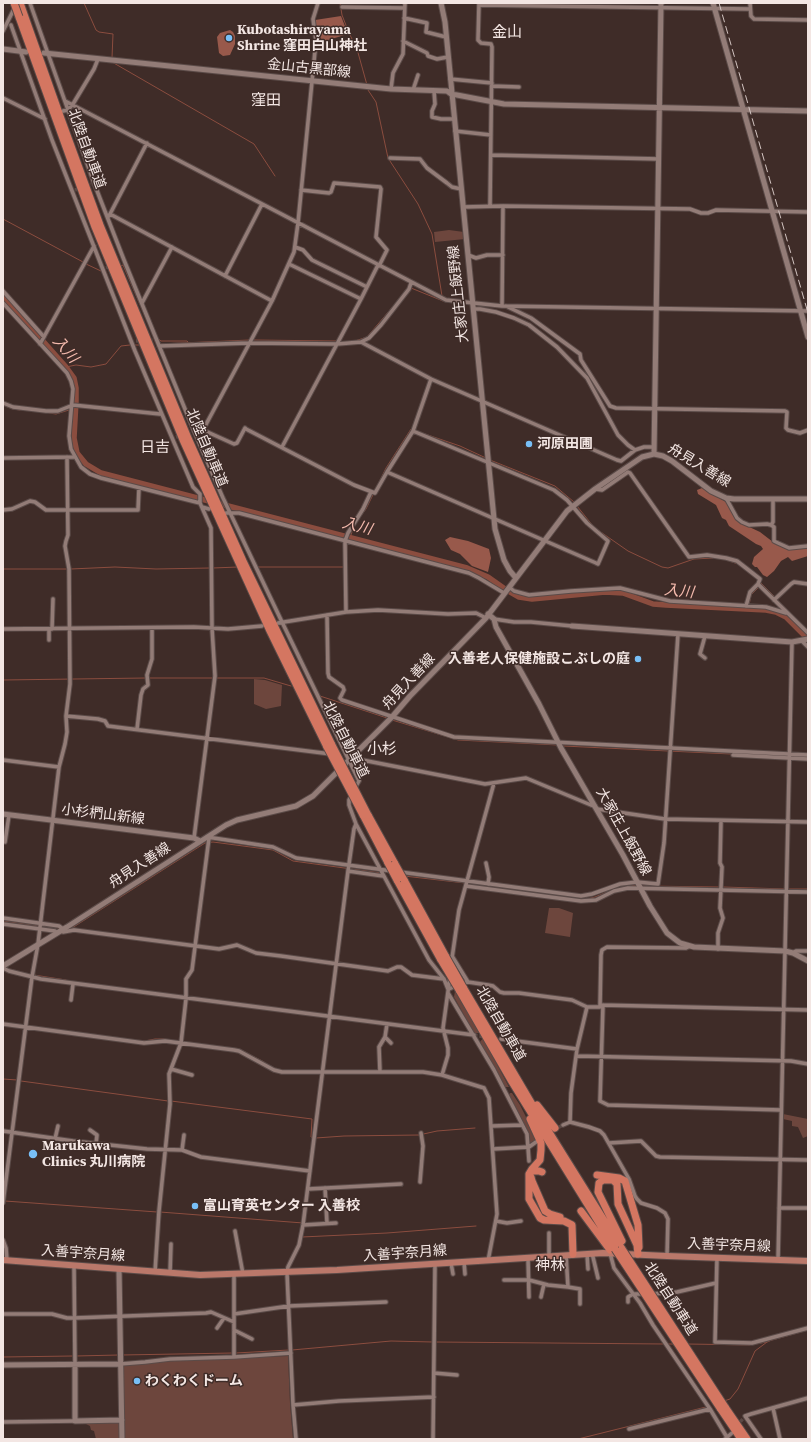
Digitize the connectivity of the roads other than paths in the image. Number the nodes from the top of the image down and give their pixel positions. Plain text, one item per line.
1 (17, 3) edge
2 (30, 3) edge
3 (318, 3) edge
4 (441, 3) edge
5 (712, 3) edge
6 (750, 3) edge
7 (479, 4) edge
8 (405, 5) edge
9 (661, 5) edge
10 (342, 7) dead end
11 (714, 9) junction
12 (750, 9) junction
13 (404, 18) junction
14 (808, 20) edge
15 (11, 25) dead end
16 (3, 31) edge
17 (446, 37) junction
18 (403, 41) junction
19 (3, 49) edge
20 (23, 51) junction
21 (46, 54) junction
22 (448, 57) junction
23 (98, 59) junction
24 (418, 75) dead end
25 (450, 79) junction
26 (312, 81) junction
27 (492, 84) junction
28 (519, 87) dead end
29 (391, 89) junction
30 (413, 90) junction
31 (434, 91) junction
32 (451, 94) junction
33 (3, 98) edge
34 (65, 101) junction
35 (492, 102) junction
36 (73, 104) junction
37 (660, 108) junction
38 (743, 109) junction
39 (66, 110) junction
40 (808, 111) edge
41 (45, 116) junction
42 (454, 119) junction
43 (455, 132) junction
44 (491, 134) junction
45 (147, 143) junction
46 (491, 155) junction
47 (390, 158) dead end
48 (659, 158) junction
49 (461, 189) junction
50 (301, 190) junction
51 (262, 204) junction
52 (490, 206) junction
53 (503, 206) junction
54 (463, 207) junction
55 (658, 208) junction
56 (772, 211) junction
57 (808, 212) edge
58 (109, 215) junction
59 (298, 223) junction
60 (94, 246) junction
61 (172, 247) junction
62 (295, 247) junction
63 (468, 254) junction
64 (503, 255) junction
65 (289, 264) junction
66 (379, 266) junction
67 (225, 276) junction
68 (411, 283) junction
69 (367, 287) junction
70 (3, 291) edge
71 (361, 299) junction
72 (272, 300) junction
73 (3, 303) edge
74 (142, 303) junction
75 (473, 306) junction
76 (503, 306) junction
77 (657, 308) junction
78 (800, 311) junction
79 (808, 311) edge
80 (44, 337) junction
81 (808, 337) edge
82 (147, 340) junction
83 (131, 341) junction
84 (361, 342) junction
85 (249, 343) junction
86 (40, 344) junction
87 (337, 344) junction
88 (160, 346) junction
89 (431, 379) junction
90 (482, 401) junction
91 (3, 403) edge
92 (72, 406) junction
93 (655, 408) junction
94 (160, 414) junction
95 (203, 430) junction
96 (413, 430) junction
97 (808, 430) edge
98 (194, 432) junction
99 (282, 447) junction
100 (654, 447) junction
101 (635, 450) junction
102 (654, 454) junction
103 (74, 456) junction
104 (67, 457) junction
105 (3, 458) edge
106 (488, 460) junction
107 (387, 472) junction
108 (139, 488) junction
109 (596, 489) junction
110 (371, 492) junction
111 (213, 497) junction
112 (726, 498) junction
113 (773, 499) junction
114 (808, 499) edge
115 (201, 505) junction
116 (573, 506) junction
117 (3, 510) edge
118 (68, 510) junction
119 (221, 511) junction
120 (494, 519) junction
121 (771, 525) junction
122 (345, 541) junction
123 (544, 541) junction
124 (808, 546) edge
125 (516, 578) junction
126 (758, 584) junction
127 (808, 584) edge
128 (509, 587) junction
129 (504, 593) junction
130 (53, 599) dead end
131 (774, 600) junction
132 (746, 606) junction
133 (346, 612) junction
134 (787, 613) junction
135 (327, 614) junction
136 (487, 616) junction
137 (494, 619) junction
138 (280, 623) junction
139 (262, 626) dead end
140 (572, 626) joint
141 (152, 628) junction
142 (212, 628) junction
143 (3, 629) edge
144 (50, 629) junction
145 (69, 629) junction
146 (808, 633) edge
147 (678, 634) junction
148 (705, 636) junction
149 (49, 640) dead end
150 (804, 640) edge
151 (792, 642) junction
152 (808, 647) edge
153 (705, 658) dead end
154 (66, 716) junction
155 (392, 717) junction
156 (137, 729) junction
157 (207, 738) junction
158 (560, 745) junction
159 (344, 748) junction
160 (669, 748) junction
161 (789, 754) junction
162 (733, 755) dead end
163 (808, 755) edge
164 (351, 759) junction
165 (789, 759) junction
166 (808, 759) edge
167 (3, 760) edge
168 (363, 760) junction
169 (59, 768) junction
170 (359, 781) junction
171 (494, 783) junction
172 (596, 808) junction
173 (3, 814) edge
174 (9, 815) junction
175 (665, 819) junction
176 (52, 820) junction
177 (720, 821) junction
178 (788, 822) junction
179 (808, 822) edge
180 (356, 824) junction
181 (208, 837) junction
182 (194, 838) junction
183 (200, 841) junction
184 (6, 842) dead end
185 (486, 863) dead end
186 (349, 865) junction
187 (380, 870) junction
188 (348, 871) junction
189 (383, 876) junction
190 (467, 881) junction
191 (488, 884) junction
192 (658, 884) junction
193 (639, 885) junction
194 (466, 886) junction
195 (658, 888) junction
196 (720, 890) junction
197 (786, 891) junction
198 (808, 892) edge
199 (3, 918) edge
200 (3, 924) edge
201 (40, 926) junction
202 (64, 929) junction
203 (57, 933) junction
204 (38, 944) junction
205 (195, 946) junction
206 (690, 946) junction
207 (718, 949) junction
208 (785, 951) junction
209 (808, 951) edge
210 (793, 953) junction
211 (447, 958) junction
212 (808, 960) edge
213 (336, 964) junction
214 (3, 967) edge
215 (32, 977) junction
216 (444, 979) junction
217 (73, 984) junction
218 (463, 986) junction
219 (448, 991) junction
220 (186, 999) junction
221 (71, 1000) dead end
222 (601, 1005) junction
223 (587, 1007) junction
224 (784, 1009) junction
225 (808, 1010) edge
226 (329, 1017) junction
227 (3, 1024) edge
228 (387, 1024) junction
229 (26, 1028) junction
230 (443, 1032) junction
231 (474, 1035) junction
232 (385, 1037) junction
233 (498, 1041) junction
234 (181, 1043) junction
235 (392, 1043) dead end
236 (578, 1049) junction
237 (496, 1054) junction
238 (577, 1056) junction
239 (601, 1056) junction
240 (782, 1061) junction
241 (808, 1064) edge
242 (171, 1069) junction
243 (322, 1072) junction
244 (380, 1072) junction
245 (192, 1075) dead end
246 (442, 1075) junction
247 (781, 1110) junction
248 (570, 1122) junction
249 (563, 1124) tunnel mouth
250 (522, 1125) junction
251 (58, 1126) dead end
252 (492, 1126) junction
253 (555, 1128) dead end
254 (90, 1130) dead end
255 (3, 1131) edge
256 (12, 1133) junction
257 (421, 1133) dead end
258 (184, 1136) dead end
259 (55, 1139) junction
260 (536, 1142) dead end
261 (609, 1143) junction
262 (96, 1144) junction
263 (529, 1147) junction
264 (493, 1149) junction
265 (166, 1150) junction
266 (182, 1150) junction
267 (780, 1159) junction
268 (808, 1160) edge
269 (529, 1161) dead end
270 (539, 1170) dead end
271 (310, 1171) junction
272 (599, 1173) dead end
273 (420, 1182) dead end
274 (401, 1184) dead end
275 (326, 1188) junction
276 (308, 1189) junction
277 (3, 1204) edge
278 (779, 1208) junction
279 (808, 1208) edge
280 (581, 1211) dead end
281 (496, 1221) junction
282 (521, 1221) dead end
283 (327, 1223) junction
284 (336, 1223) dead end
285 (302, 1225) junction
286 (235, 1231) dead end
287 (549, 1233) dead end
288 (3, 1240) edge
289 (170, 1244) dead end
290 (617, 1250) junction
291 (590, 1253) junction
292 (638, 1254) junction
293 (570, 1255) junction
294 (549, 1256) junction
295 (667, 1256) junction
296 (528, 1258) junction
297 (717, 1258) junction
298 (5, 1260) edge
299 (778, 1260) junction
300 (488, 1261) junction
301 (808, 1261) edge
302 (464, 1262) junction
303 (451, 1263) junction
304 (435, 1264) junction
305 (74, 1265) junction
306 (119, 1269) junction
307 (588, 1269) dead end
308 (155, 1272) junction
309 (287, 1272) junction
310 (170, 1273) junction
311 (234, 1274) junction
312 (243, 1274) junction
313 (453, 1274) dead end
314 (465, 1274) dead end
315 (598, 1278) dead end
316 (504, 1280) dead end
317 (529, 1280) junction
318 (716, 1283) junction
319 (544, 1284) junction
320 (568, 1287) junction
321 (633, 1294) junction
322 (529, 1297) dead end
323 (541, 1297) dead end
324 (652, 1301) junction
325 (386, 1302) dead end
326 (628, 1302) dead end
327 (580, 1304) dead end
328 (289, 1306) junction
329 (3, 1314) edge
330 (234, 1314) junction
331 (120, 1316) junction
332 (74, 1318) junction
333 (224, 1318) junction
334 (234, 1322) junction
335 (217, 1328) dead end
336 (808, 1328) edge
337 (234, 1330) junction
338 (252, 1339) dead end
339 (291, 1353) junction
340 (234, 1357) junction
341 (75, 1364) junction
342 (120, 1364) junction
343 (3, 1365) edge
344 (434, 1373) junction
345 (457, 1375) dead end
346 (434, 1397) junction
347 (808, 1398) edge
348 (292, 1405) junction
349 (722, 1407) junction
350 (773, 1408) junction
351 (710, 1409) junction
352 (122, 1420) junction
353 (75, 1421) junction
354 (3, 1422) edge
355 (629, 1429) dead end
356 (732, 1433) dead end
357 (122, 1439) edge
358 (296, 1439) edge
359 (433, 1439) edge
360 (727, 1439) edge
361 (741, 1439) edge
362 (747, 1439) edge
363 (760, 1439) edge
364 (780, 1439) edge

1 - 16 street
1 - 82 highway, 北陸自動車道, bridge
2 - 21 street
3 - 26 street
4 - 17 main road, 大家庄上飯野線
5 - 11 main road
6 - 12 street
7 - 9 street
7 - 27 street
8 - 10 street
8 - 13 street
9 - 11 street
9 - 37 main road
11 - 12 street
11 - 38 main road
12 - 14 street
13 - 17 street
13 - 18 street
15 - 20 street
17 - 22 main road, 大家庄上飯野線
18 - 22 street
18 - 29 street
19 - 20 main road
20 - 41 street
21 - 23 main road, 金山古黒部線
21 - 34 street
22 - 25 main road, 大家庄上飯野線
23 - 26 main road, 金山古黒部線
23 - 36 street
24 - 30 street
25 - 27 street
25 - 32 main road, 大家庄上飯野線
26 - 29 main road, 金山古黒部線
26 - 50 street
27 - 28 street
27 - 35 street
29 - 30 main road, 金山古黒部線
30 - 31 main road, 金山古黒部線
31 - 32 main road, 金山古黒部線
31 - 42 street
32 - 35 main road, 金山古黒部線
32 - 42 main road, 大家庄上飯野線
33 - 41 street
34 - 36 street
34 - 39 street
35 - 37 main road, 金山古黒部線
35 - 44 street
36 - 39 street
36 - 45 street
37 - 38 main road, 金山古黒部線
37 - 48 main road
38 - 40 main road, 金山古黒部線
38 - 56 main road
39 - 58 street
41 - 60 street
42 - 43 main road, 大家庄上飯野線
43 - 44 street
43 - 49 main road, 大家庄上飯野線
44 - 46 street
45 - 51 street
45 - 58 street
46 - 48 street
46 - 52 street
47 - 49 street
48 - 55 main road
49 - 54 main road, 大家庄上飯野線
50 - 59 street
50 - 66 street
51 - 59 street
51 - 67 street
52 - 53 street
52 - 54 street
53 - 55 street
53 - 64 street
54 - 63 main road, 大家庄上飯野線
55 - 56 street
55 - 77 main road
56 - 57 street
56 - 78 main road
58 - 61 street
58 - 74 street
59 - 62 street
59 - 66 street
60 - 80 street
60 - 83 street
61 - 67 street
61 - 74 street
62 - 65 street
62 - 69 street
63 - 64 street
63 - 75 main road, 大家庄上飯野線
64 - 76 street
65 - 71 street
65 - 72 street
66 - 68 street
66 - 69 street
67 - 72 street
68 - 75 street
68 - 84 street
69 - 71 street
70 - 80 street
71 - 87 street
72 - 85 street
73 - 86 street
74 - 82 street
75 - 76 street
75 - 90 main road, 大家庄上飯野線
75 - 101 street
76 - 77 street
76 - 93 street
77 - 78 street
77 - 93 main road
78 - 79 street
78 - 81 main road
80 - 86 street
82 - 83 street
82 - 88 street
82 - 111 highway, 北陸自動車道
83 - 94 street
84 - 87 street
84 - 89 street
85 - 87 street
85 - 88 street
85 - 95 street
86 - 92 street
87 - 99 street
88 - 98 street
89 - 90 street
89 - 96 street
90 - 101 street
90 - 106 main road, 大家庄上飯野線
91 - 92 street
92 - 94 street
92 - 103 street
93 - 97 street
93 - 100 main road
94 - 111 street
95 - 98 street
95 - 99 street
96 - 106 street
96 - 107 street
98 - 111 street
99 - 110 street
100 - 101 street
100 - 102 main road
102 - 109 main road, 舟見入善線
102 - 112 main road, 舟見入善線
103 - 104 street
103 - 108 street
104 - 105 street
104 - 118 street
106 - 116 street
106 - 120 main road, 大家庄上飯野線
107 - 110 street
107 - 120 street
108 - 115 street
108 - 118 street
109 - 116 main road, 舟見入善線
109 - 126 street
110 - 122 street
111 - 115 street
111 - 119 highway, 北陸自動車道
111 - 119 street
112 - 113 main road, 舟見入善線
112 - 121 street
113 - 114 main road, 舟見入善線
113 - 121 street
115 - 119 street
115 - 142 street
116 - 123 main road, 舟見入善線
116 - 123 street
117 - 118 street
118 - 145 street
119 - 122 street
119 - 138 street
119 - 211 highway, 北陸自動車道, bridge
120 - 123 street
120 - 125 main road, 大家庄上飯野線
121 - 124 street
122 - 129 street
122 - 133 street
123 - 125 main road, 舟見入善線
125 - 128 main road, 舟見入善線
126 - 131 street
126 - 132 street
127 - 131 street
128 - 129 main road, 舟見入善線
128 - 132 street
129 - 136 main road, 舟見入善線
130 - 144 street
131 - 134 street
132 - 134 street
133 - 135 street
133 - 136 street
134 - 146 street
135 - 138 street
135 - 155 street
136 - 137 main road, 大家庄上飯野線
136 - 155 main road, 舟見入善線
137 - 140 street
137 - 158 main road, 大家庄上飯野線
138 - 159 street
139 - 142 street
140 - 147 main road
141 - 142 street
141 - 145 street
141 - 156 street
142 - 157 street
143 - 144 street
144 - 145 street
144 - 149 street
145 - 154 street
147 - 148 main road
147 - 160 street
148 - 151 main road
148 - 153 street
150 - 151 main road
150 - 152 street
151 - 161 street
154 - 156 street
154 - 169 street
155 - 158 street
155 - 164 main road, 舟見入善線
156 - 157 street
157 - 159 street
157 - 182 street
158 - 160 street
158 - 172 main road, 大家庄上飯野線
159 - 164 street
160 - 161 street
160 - 175 street
161 - 163 street
161 - 165 street
162 - 165 street
164 - 168 street
164 - 170 street
164 - 181 main road, 舟見入善線
165 - 166 street
165 - 178 street
167 - 169 street
168 - 170 street
168 - 171 street
169 - 176 street
170 - 180 street
171 - 172 street
171 - 190 street
172 - 175 street
172 - 193 main road, 大家庄上飯野線
173 - 174 main road, 小杉椚山新線
174 - 176 main road, 小杉椚山新線
174 - 184 street
175 - 177 street
175 - 192 street
176 - 182 main road, 小杉椚山新線
176 - 201 street
177 - 178 street
177 - 196 street
178 - 179 street
178 - 197 street
180 - 186 street
180 - 187 street
181 - 183 main road, 舟見入善線
181 - 186 street
181 - 205 street
182 - 183 main road, 小杉椚山新線
183 - 202 main road, 舟見入善線
185 - 191 street
186 - 187 street
186 - 188 street
187 - 189 street
187 - 190 street
188 - 189 street
188 - 213 street
189 - 216 street
190 - 191 street
190 - 194 street
191 - 193 street
192 - 193 street
192 - 195 street
193 - 194 street
193 - 195 street
193 - 206 main road, 大家庄上飯野線
194 - 211 street
195 - 196 street
196 - 197 street
196 - 207 street
197 - 198 street
197 - 208 street
199 - 201 street
200 - 201 street
201 - 202 street
201 - 203 street
201 - 204 street
202 - 203 main road, 舟見入善線
202 - 205 street
203 - 204 main road, 舟見入善線
204 - 214 main road, 舟見入善線
204 - 215 street
205 - 213 street
205 - 220 street
206 - 207 main road, 大家庄上飯野線
206 - 222 street
207 - 208 main road, 大家庄上飯野線
208 - 210 main road, 大家庄上飯野線
208 - 224 street
209 - 210 street
210 - 212 main road, 大家庄上飯野線
211 - 218 highway, 北陸自動車道, bridge
211 - 218 street
211 - 219 street
213 - 216 street
213 - 226 street
214 - 215 street
215 - 217 street
215 - 229 street
216 - 219 street
217 - 220 street
217 - 221 street
218 - 219 street
218 - 223 street
218 - 233 highway, 北陸自動車道
218 - 237 highway, 北陸自動車道
219 - 230 street
219 - 231 street
220 - 226 street
220 - 234 street
222 - 223 street
222 - 224 street
222 - 239 street
223 - 236 street
224 - 225 street
224 - 240 street
226 - 228 street
226 - 243 street
227 - 229 street
228 - 230 street
228 - 232 street
229 - 234 street
229 - 256 street
230 - 231 street
230 - 246 street
231 - 250 street
232 - 235 street
232 - 244 street
233 - 236 street
233 - 253 highway
233 - 290 highway, 北陸自動車道
234 - 242 street
234 - 243 street
236 - 238 street
237 - 290 highway, 北陸自動車道
237 - 293 highway
238 - 239 street
238 - 248 street
239 - 240 street
239 - 247 street
240 - 241 street
240 - 247 street
242 - 245 street
242 - 265 street
243 - 244 street
243 - 271 street
244 - 246 street
246 - 252 street
247 - 267 street
248 - 249 street
248 - 261 street
250 - 252 street
250 - 263 street
251 - 259 street
252 - 264 street
254 - 262 street
255 - 256 street
256 - 259 street
256 - 277 street
257 - 273 street
258 - 266 street
259 - 262 street
260 - 263 street
261 - 267 street
261 - 295 street
262 - 265 street
263 - 264 street
263 - 269 street
264 - 281 street
265 - 266 street
265 - 308 street
266 - 271 street
267 - 268 street
267 - 278 street
270 - 293 highway
271 - 276 street
272 - 292 highway
274 - 275 street
275 - 276 street
275 - 283 street
276 - 285 street
278 - 279 street
278 - 299 street
280 - 290 highway
281 - 282 street
281 - 300 street
283 - 284 street
283 - 285 street
285 - 309 street
286 - 312 street
287 - 294 street
288 - 298 street
289 - 310 street
290 - 291 main road, 入善宇奈月線
290 - 292 main road, 入善宇奈月線
290 - 292 highway
290 - 321 street
290 - 324 highway, 北陸自動車道, bridge
290 - 324 highway, bridge
291 - 293 main road, 入善宇奈月線
291 - 307 street
291 - 315 street
292 - 295 main road, 入善宇奈月線
293 - 294 main road, 入善宇奈月線
293 - 320 street
294 - 296 main road, 入善宇奈月線
295 - 297 main road, 入善宇奈月線
296 - 300 main road, 入善宇奈月線
296 - 317 street
297 - 299 main road, 入善宇奈月線
297 - 318 street
298 - 305 main road, 入善宇奈月線
299 - 301 main road, 入善宇奈月線
300 - 302 main road, 入善宇奈月線
302 - 303 main road, 入善宇奈月線
302 - 314 street
303 - 304 main road, 入善宇奈月線
303 - 313 street
304 - 309 main road, 入善宇奈月線
304 - 344 street
305 - 306 main road, 入善宇奈月線
305 - 332 street
306 - 308 main road, 入善宇奈月線
306 - 331 main road
308 - 310 main road, 入善宇奈月線
309 - 312 main road, 入善宇奈月線
309 - 328 street
310 - 311 main road, 入善宇奈月線
311 - 312 main road, 入善宇奈月線
311 - 330 street
316 - 317 street
317 - 319 street
317 - 322 street
318 - 321 street
318 - 336 street
319 - 320 street
319 - 323 street
320 - 327 street
321 - 326 street
321 - 351 street
324 - 349 highway, 北陸自動車道, bridge
325 - 328 street
328 - 330 street
328 - 339 street
329 - 332 street
330 - 334 street
331 - 332 street
331 - 333 street
331 - 342 main road
332 - 341 street
333 - 334 street
333 - 335 street
334 - 337 street
337 - 338 street
337 - 340 street
339 - 340 street
339 - 348 street
340 - 342 street
341 - 342 main road
341 - 343 main road
341 - 353 main road
342 - 352 main road
344 - 345 street
344 - 346 street
346 - 348 street
346 - 359 street
347 - 350 street
348 - 358 street
349 - 361 highway, 北陸自動車道
349 - 362 highway, 北陸自動車道
350 - 363 street
350 - 364 street
351 - 355 street
351 - 360 street
352 - 353 main road
352 - 357 main road
353 - 354 street
356 - 360 street

